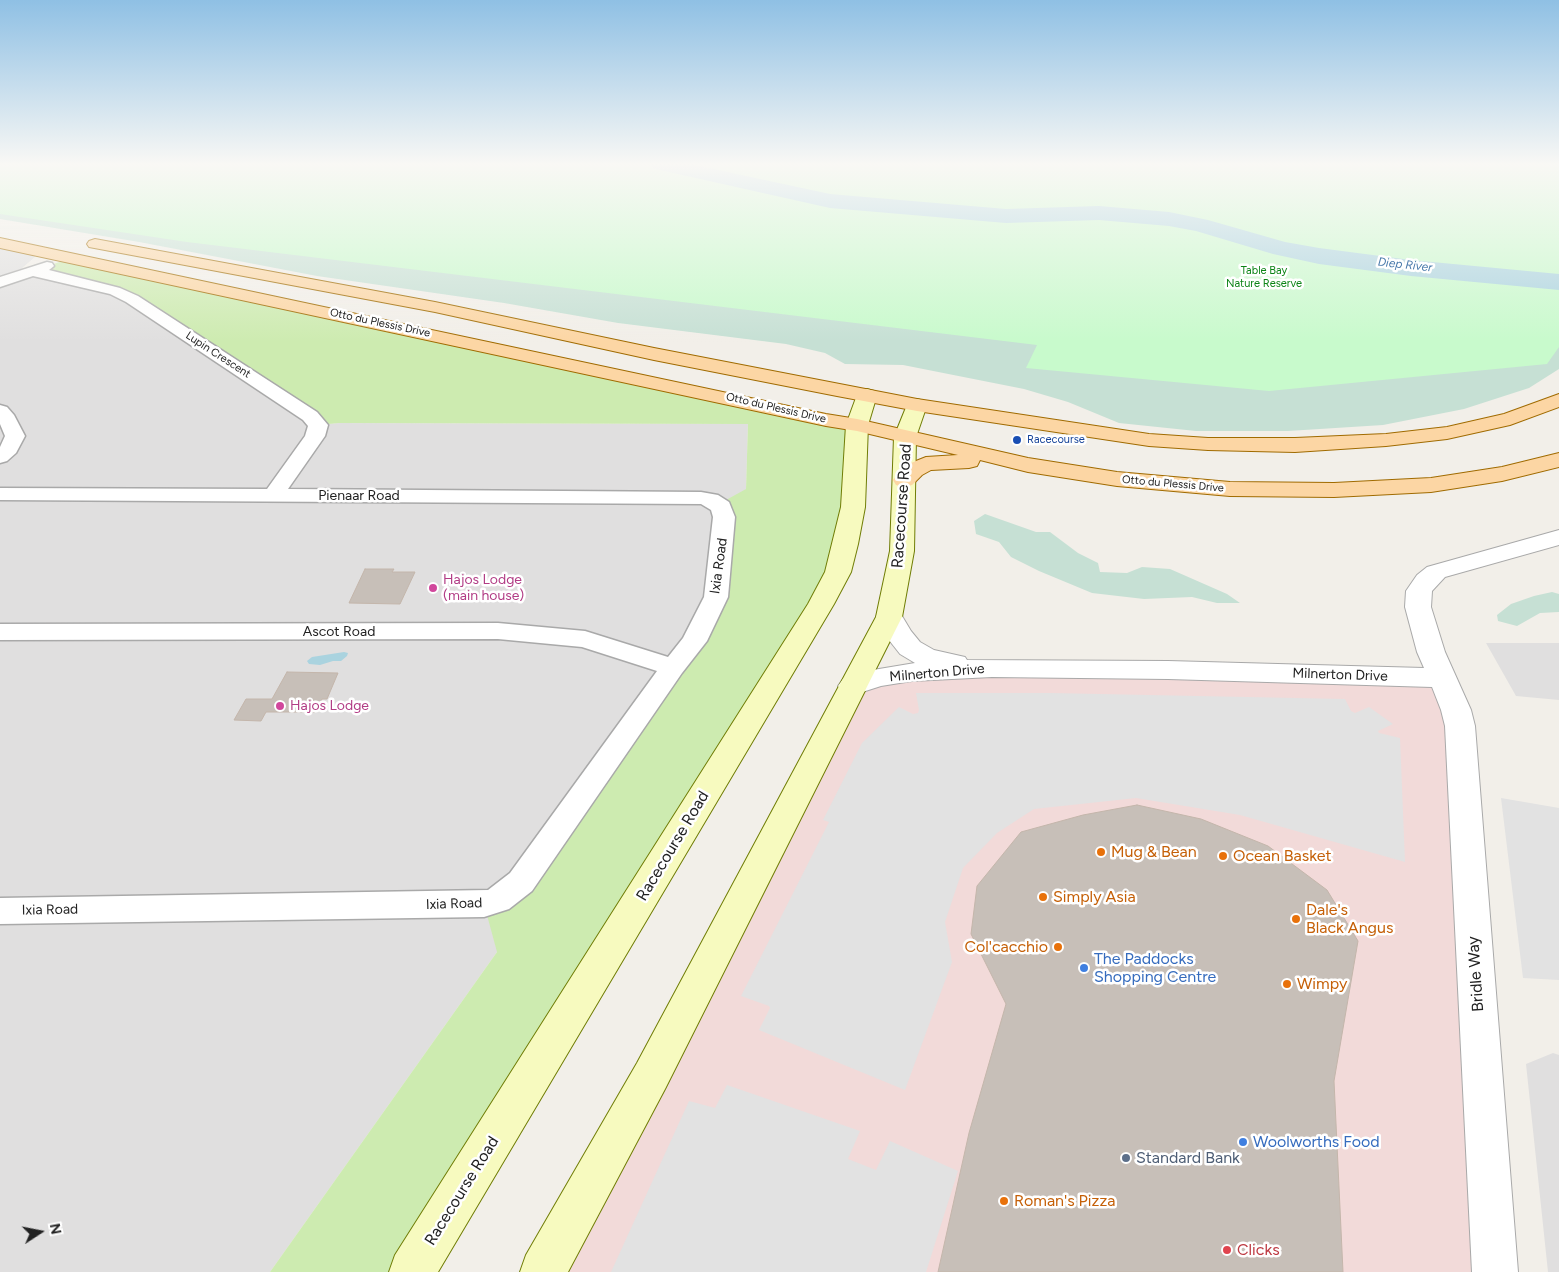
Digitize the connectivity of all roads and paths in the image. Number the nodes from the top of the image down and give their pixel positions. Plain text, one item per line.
1 (0, 243) edge
2 (74, 249) junction
3 (33, 271) junction
4 (0, 282) edge
5 (867, 395) junction
6 (1559, 400) edge
7 (917, 405) junction
8 (0, 411) edge
9 (858, 425) junction
10 (906, 437) junction
11 (0, 457) edge
12 (1559, 460) edge
13 (1028, 465) junction
14 (904, 480) junction
15 (0, 494) edge
16 (274, 495) junction
17 (717, 505) joint
18 (1559, 537) edge
19 (889, 617) junction
20 (0, 632) edge
21 (673, 667) junction
22 (992, 668) junction
23 (1443, 678) junction
24 (853, 686) junction
25 (0, 911) edge
26 (412, 1272) edge
27 (543, 1272) edge
28 (1495, 1272) edge

1 - 2 main road, Otto du Plessis Drive
2 - 3 street
2 - 5 main road, Otto du Plessis Drive
2 - 9 main road, Otto du Plessis Drive
3 - 4 street
3 - 16 street, Lupin Crescent
5 - 7 main road, Otto du Plessis Drive
5 - 9 main road, Racecourse Road
6 - 7 main road, Otto du Plessis Drive
7 - 10 main road, Racecourse Road
8 - 11 street
9 - 10 main road, Otto du Plessis Drive
9 - 26 main road, Racecourse Road
10 - 13 main road, Otto du Plessis Drive
10 - 14 main road, Racecourse Road
12 - 13 main road, Otto du Plessis Drive
13 - 14 main road
14 - 19 main road, Racecourse Road
15 - 16 street, Pienaar Road
16 - 17 street, Pienaar Road
17 - 21 street, Ixia Road
18 - 23 street
19 - 22 street, Milnerton Drive
19 - 24 main road, Racecourse Road
20 - 21 street, Ascot Road
21 - 25 street, Ixia Road
22 - 23 street, Milnerton Drive
22 - 24 street, Milnerton Drive
23 - 28 street, Bridle Way
24 - 27 main road, Racecourse Road

